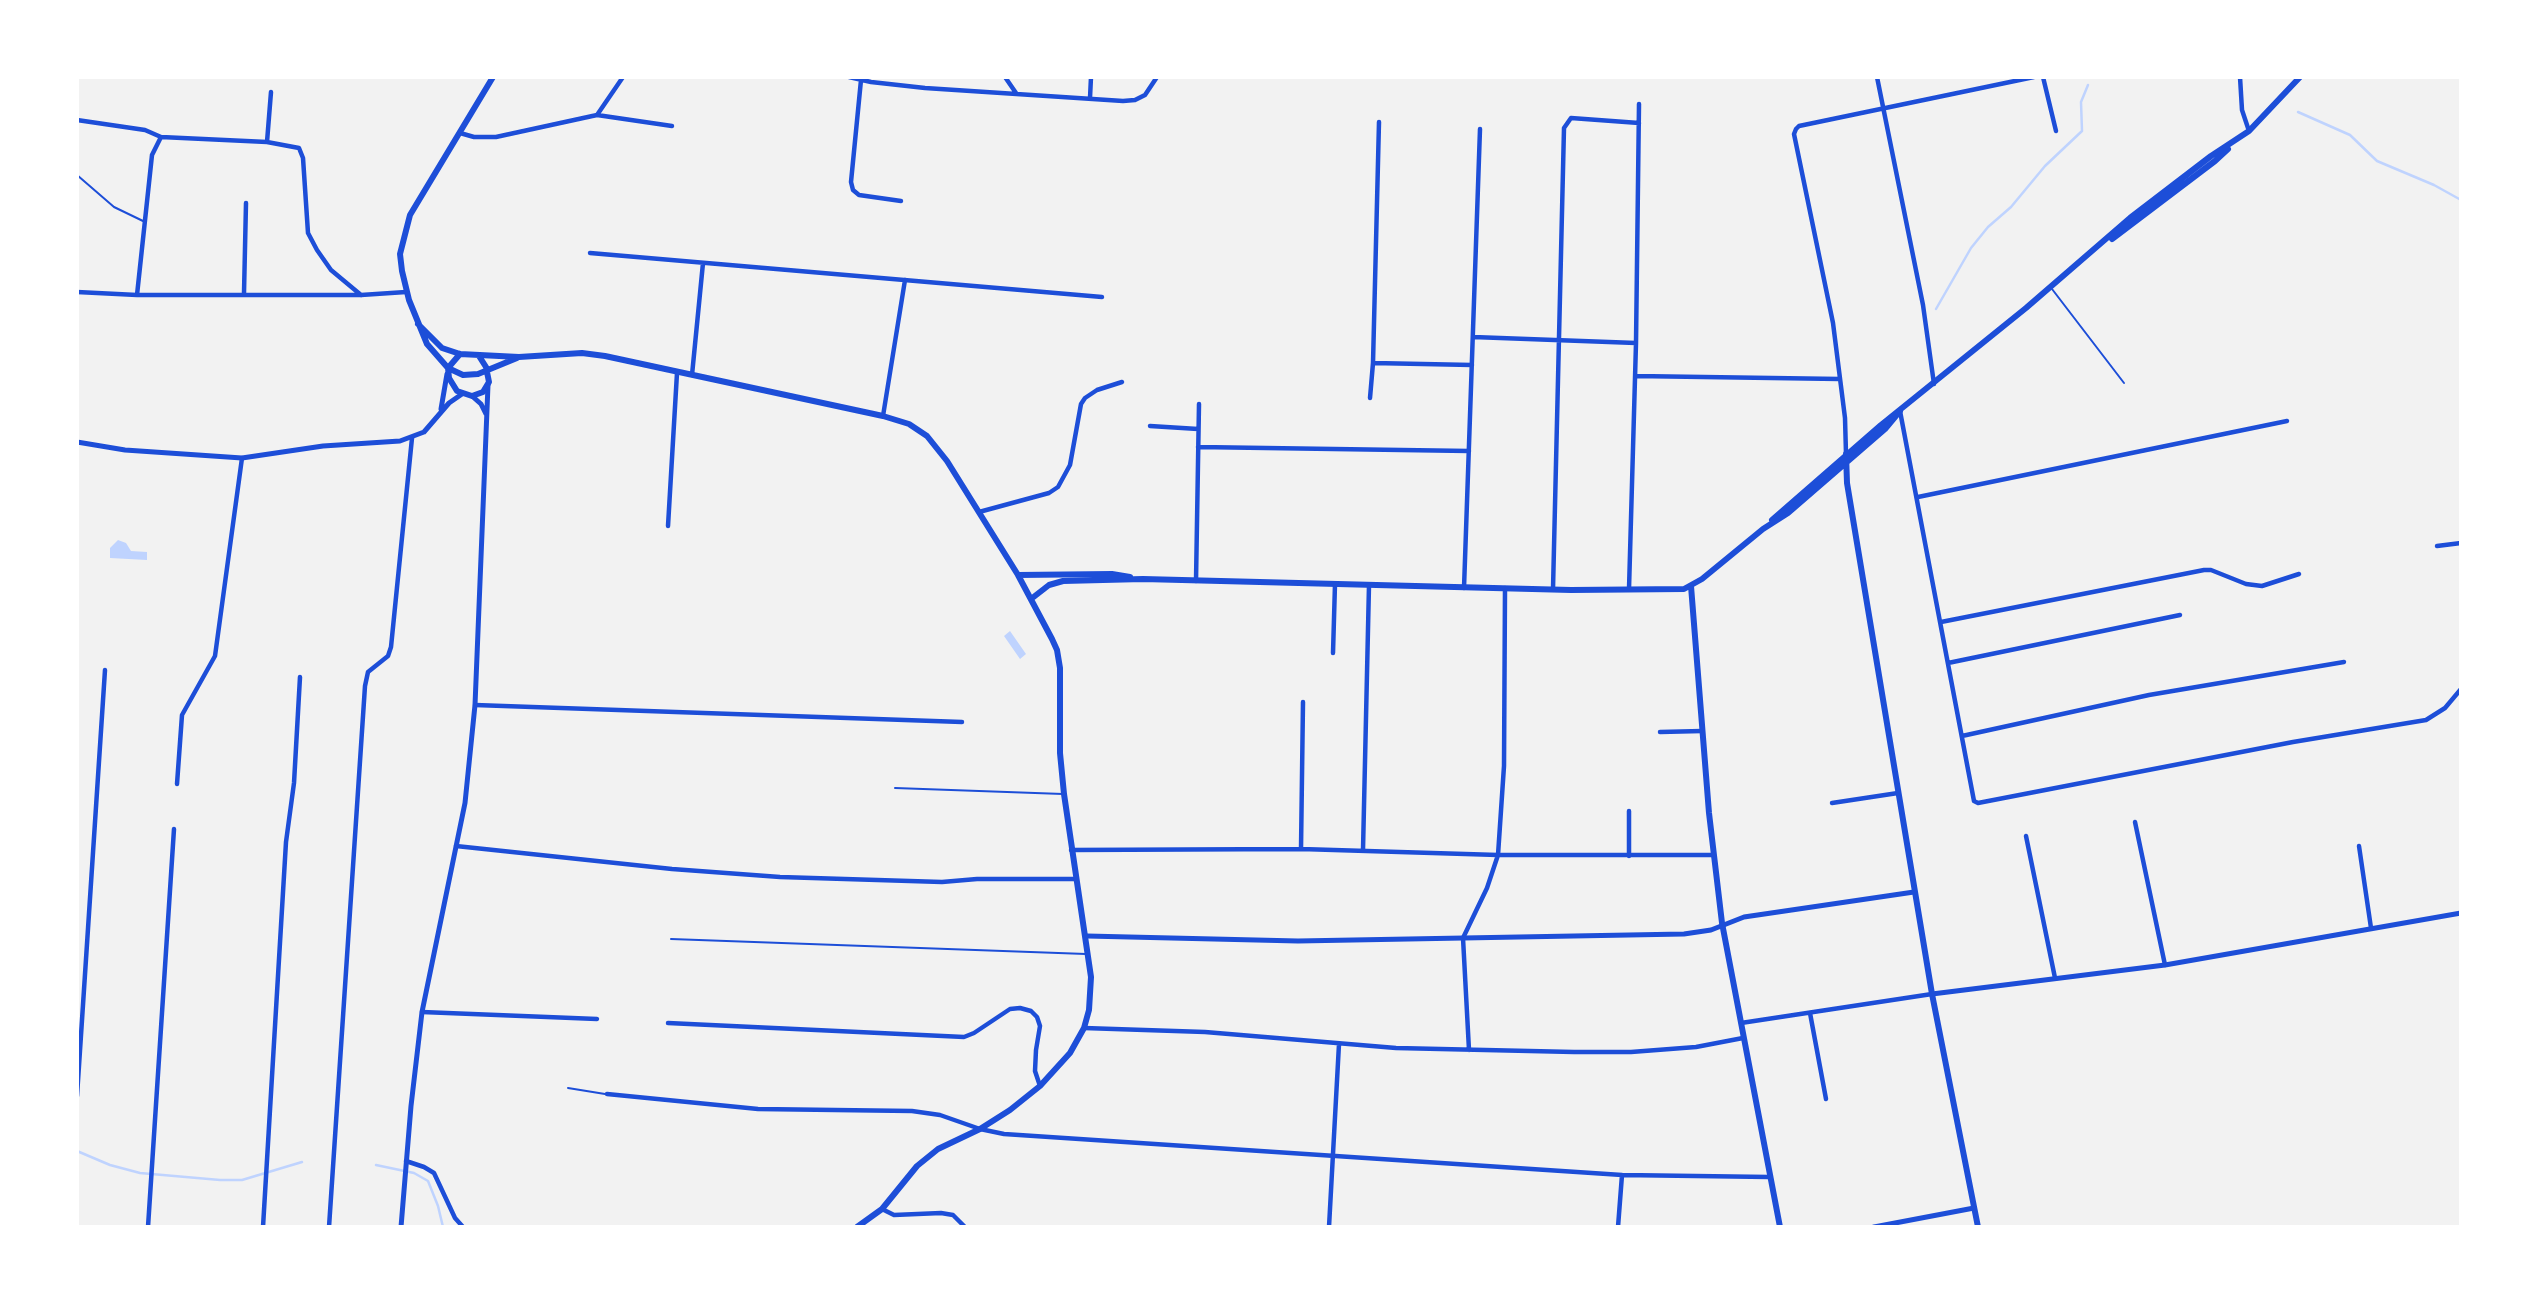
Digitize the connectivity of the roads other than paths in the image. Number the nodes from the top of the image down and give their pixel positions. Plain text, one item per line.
1 (493, 77) edge
2 (622, 77) edge
3 (849, 77) edge
4 (1005, 77) edge
5 (1091, 77) edge
6 (1157, 77) edge
7 (1877, 77) edge
8 (2034, 77) edge
9 (2043, 77) edge
10 (2240, 77) edge
11 (2300, 77) edge
12 (861, 80) junction
13 (871, 80) edge
14 (271, 92) dead end
15 (1016, 93) junction
16 (1090, 98) junction
17 (1639, 104) dead end
18 (1884, 109) junction
19 (597, 115) junction
20 (77, 120) edge
21 (1379, 122) dead end
22 (1639, 123) junction
23 (672, 126) dead end
24 (1480, 129) dead end
25 (2056, 131) dead end
26 (2249, 131) junction
27 (459, 133) junction
28 (161, 137) junction
29 (267, 142) junction
30 (77, 175) edge
31 (901, 201) dead end
32 (246, 202) dead end
33 (143, 221) junction
34 (590, 253) dead end
35 (703, 263) junction
36 (905, 280) junction
37 (2051, 287) junction
38 (77, 292) edge
39 (406, 292) junction
40 (244, 293) junction
41 (137, 295) junction
42 (361, 295) junction
43 (1102, 297) dead end
44 (418, 324) junction
45 (1473, 337) junction
46 (1559, 341) junction
47 (1636, 343) junction
48 (460, 354) junction
49 (479, 356) junction
50 (519, 357) junction
51 (1373, 363) junction
52 (1472, 365) junction
53 (448, 368) junction
54 (488, 372) junction
55 (677, 373) junction
56 (692, 376) junction
57 (1635, 376) junction
58 (1840, 379) junction
59 (489, 382) junction
60 (1122, 382) dead end
61 (2124, 383) dead end
62 (1934, 385) junction
63 (462, 394) junction
64 (472, 396) junction
65 (1370, 398) dead end
66 (1199, 404) dead end
67 (1900, 411) junction
68 (440, 412) junction
69 (883, 416) junction
70 (487, 417) junction
71 (2287, 421) dead end
72 (1150, 426) dead end
73 (1198, 429) junction
74 (412, 438) junction
75 (77, 442) edge
76 (1198, 447) junction
77 (1469, 451) junction
78 (1846, 454) junction
79 (242, 458) junction
80 (1847, 463) junction
81 (1918, 497) junction
82 (978, 512) junction
83 (668, 526) dead end
84 (1763, 529) junction
85 (2461, 543) edge
86 (2437, 546) dead end
87 (2299, 574) dead end
88 (1018, 575) junction
89 (1143, 579) junction
90 (1196, 581) junction
91 (1335, 584) junction
92 (1369, 585) junction
93 (1691, 586) junction
94 (1464, 588) junction
95 (1505, 589) junction
96 (1553, 590) junction
97 (1629, 591) junction
98 (1031, 599) junction
99 (2180, 615) dead end
100 (1941, 622) junction
101 (1333, 653) dead end
102 (2344, 662) dead end
103 (1948, 663) junction
104 (105, 670) dead end
105 (300, 677) dead end
106 (2461, 689) edge
107 (1303, 702) dead end
108 (475, 705) junction
109 (962, 722) dead end
110 (1702, 731) junction
111 (1660, 732) dead end
112 (1962, 736) junction
113 (177, 784) dead end
114 (895, 789) dead end
115 (1898, 793) junction
116 (1064, 794) junction
117 (1832, 803) dead end
118 (1629, 811) dead end
119 (2135, 822) dead end
120 (174, 829) dead end
121 (2026, 836) dead end
122 (455, 846) junction
123 (2359, 846) dead end
124 (1301, 849) junction
125 (1071, 850) junction
126 (1363, 850) junction
127 (1497, 855) junction
128 (1713, 855) junction
129 (1629, 856) junction
130 (1076, 879) junction
131 (1914, 892) junction
132 (2461, 913) edge
133 (1722, 923) junction
134 (2371, 928) junction
135 (1087, 936) junction
136 (1463, 938) junction
137 (671, 939) dead end
138 (1088, 954) junction
139 (2165, 965) junction
140 (2055, 978) junction
141 (1932, 994) junction
142 (422, 1012) junction
143 (1810, 1013) junction
144 (597, 1019) dead end
145 (668, 1023) dead end
146 (1741, 1023) junction
147 (1084, 1028) junction
148 (1743, 1038) junction
149 (1339, 1044) junction
150 (1469, 1050) junction
151 (1040, 1086) junction
152 (568, 1088) dead end
153 (607, 1094) joint
154 (77, 1096) edge
155 (1826, 1098) dead end
156 (980, 1129) junction
157 (1333, 1157) junction
158 (406, 1163) junction
159 (1622, 1175) junction
160 (1769, 1177) junction
161 (1974, 1208) junction
162 (883, 1209) junction
163 (149, 1227) edge
164 (263, 1227) edge
165 (329, 1227) edge
166 (401, 1227) edge
167 (463, 1227) edge
168 (857, 1227) edge
169 (965, 1227) edge
170 (1329, 1227) edge
171 (1618, 1227) edge
172 (1780, 1227) edge
173 (1874, 1227) edge
174 (1978, 1227) edge

1 - 27 main road
2 - 19 street
3 - 12 street
4 - 15 street
5 - 16 street
6 - 16 street
7 - 18 street
8 - 18 street
9 - 25 street
10 - 26 street
11 - 26 main road
12 - 13 street
12 - 31 street
13 - 15 street
14 - 29 street
15 - 16 street
17 - 22 street
18 - 58 street
18 - 62 street
19 - 23 street
19 - 27 street
20 - 28 street
21 - 51 street
22 - 46 street
22 - 47 street
24 - 45 street
26 - 37 main road
27 - 39 main road
28 - 29 street
28 - 33 street
29 - 42 street
30 - 33 lane
32 - 40 street
33 - 41 street
34 - 35 street
35 - 36 street
35 - 56 street
36 - 43 street
36 - 69 street
37 - 61 lane
37 - 62 main road
38 - 41 street
39 - 42 street
39 - 44 main road
40 - 41 street
40 - 42 street
44 - 48 main road
44 - 53 main road
45 - 46 street
45 - 52 street
46 - 47 street
46 - 96 street
47 - 57 street
48 - 49 main road
48 - 53 main road
49 - 50 main road
49 - 54 main road
50 - 54 main road
50 - 55 main road
51 - 52 street
51 - 65 street
52 - 77 street
53 - 54 main road
53 - 63 main road
53 - 68 street
54 - 59 main road
55 - 56 main road
55 - 83 street
56 - 69 main road
57 - 58 street
57 - 97 street
58 - 78 street
59 - 64 main road
59 - 70 street
60 - 82 street
62 - 67 main road
63 - 64 main road
63 - 68 street
64 - 70 street
66 - 73 street
67 - 78 main road
67 - 80 main road
67 - 81 street
68 - 74 street
69 - 82 main road
70 - 108 street
71 - 81 street
72 - 73 street
73 - 76 street
74 - 79 street
74 - 165 street
75 - 79 street
76 - 77 street
76 - 90 street
77 - 94 street
78 - 80 main road
78 - 84 main road
79 - 113 street
80 - 84 main road
80 - 115 main road
81 - 100 street
82 - 88 main road
84 - 93 main road
85 - 86 street
87 - 100 street
88 - 89 main road
88 - 98 main road
89 - 90 main road
89 - 98 main road
90 - 91 main road
91 - 92 main road
91 - 101 street
92 - 94 main road
92 - 126 street
93 - 97 main road
93 - 110 main road
94 - 95 main road
95 - 96 main road
95 - 127 street
96 - 97 main road
98 - 116 main road
99 - 103 street
100 - 103 street
102 - 112 street
103 - 112 street
104 - 154 street
105 - 164 street
106 - 112 street
107 - 124 street
108 - 109 street
108 - 122 street
110 - 111 street
110 - 128 main road
114 - 116 lane
115 - 117 street
115 - 131 main road
116 - 125 main road
118 - 129 street
119 - 139 street
120 - 163 street
121 - 140 street
122 - 130 street
122 - 142 street
123 - 134 street
124 - 125 street
124 - 126 street
125 - 130 main road
126 - 127 street
127 - 129 street
127 - 136 street
128 - 129 street
128 - 133 main road
130 - 135 main road
131 - 133 street
131 - 141 main road
132 - 134 street
133 - 136 street
133 - 146 main road
134 - 139 street
135 - 136 street
135 - 138 main road
136 - 150 street
137 - 138 lane
138 - 147 main road
139 - 140 street
140 - 141 street
141 - 143 street
141 - 161 main road
142 - 144 street
142 - 158 street
143 - 146 street
143 - 155 street
145 - 151 street
146 - 148 main road
147 - 149 street
147 - 151 main road
148 - 150 street
148 - 160 main road
149 - 150 street
149 - 157 street
151 - 156 main road
152 - 153 lane
153 - 156 street
156 - 157 street
156 - 162 main road
157 - 159 street
157 - 170 street
158 - 166 street
158 - 167 street
159 - 160 street
159 - 171 street
160 - 172 main road
161 - 173 street
161 - 174 main road
162 - 168 main road
162 - 169 street

